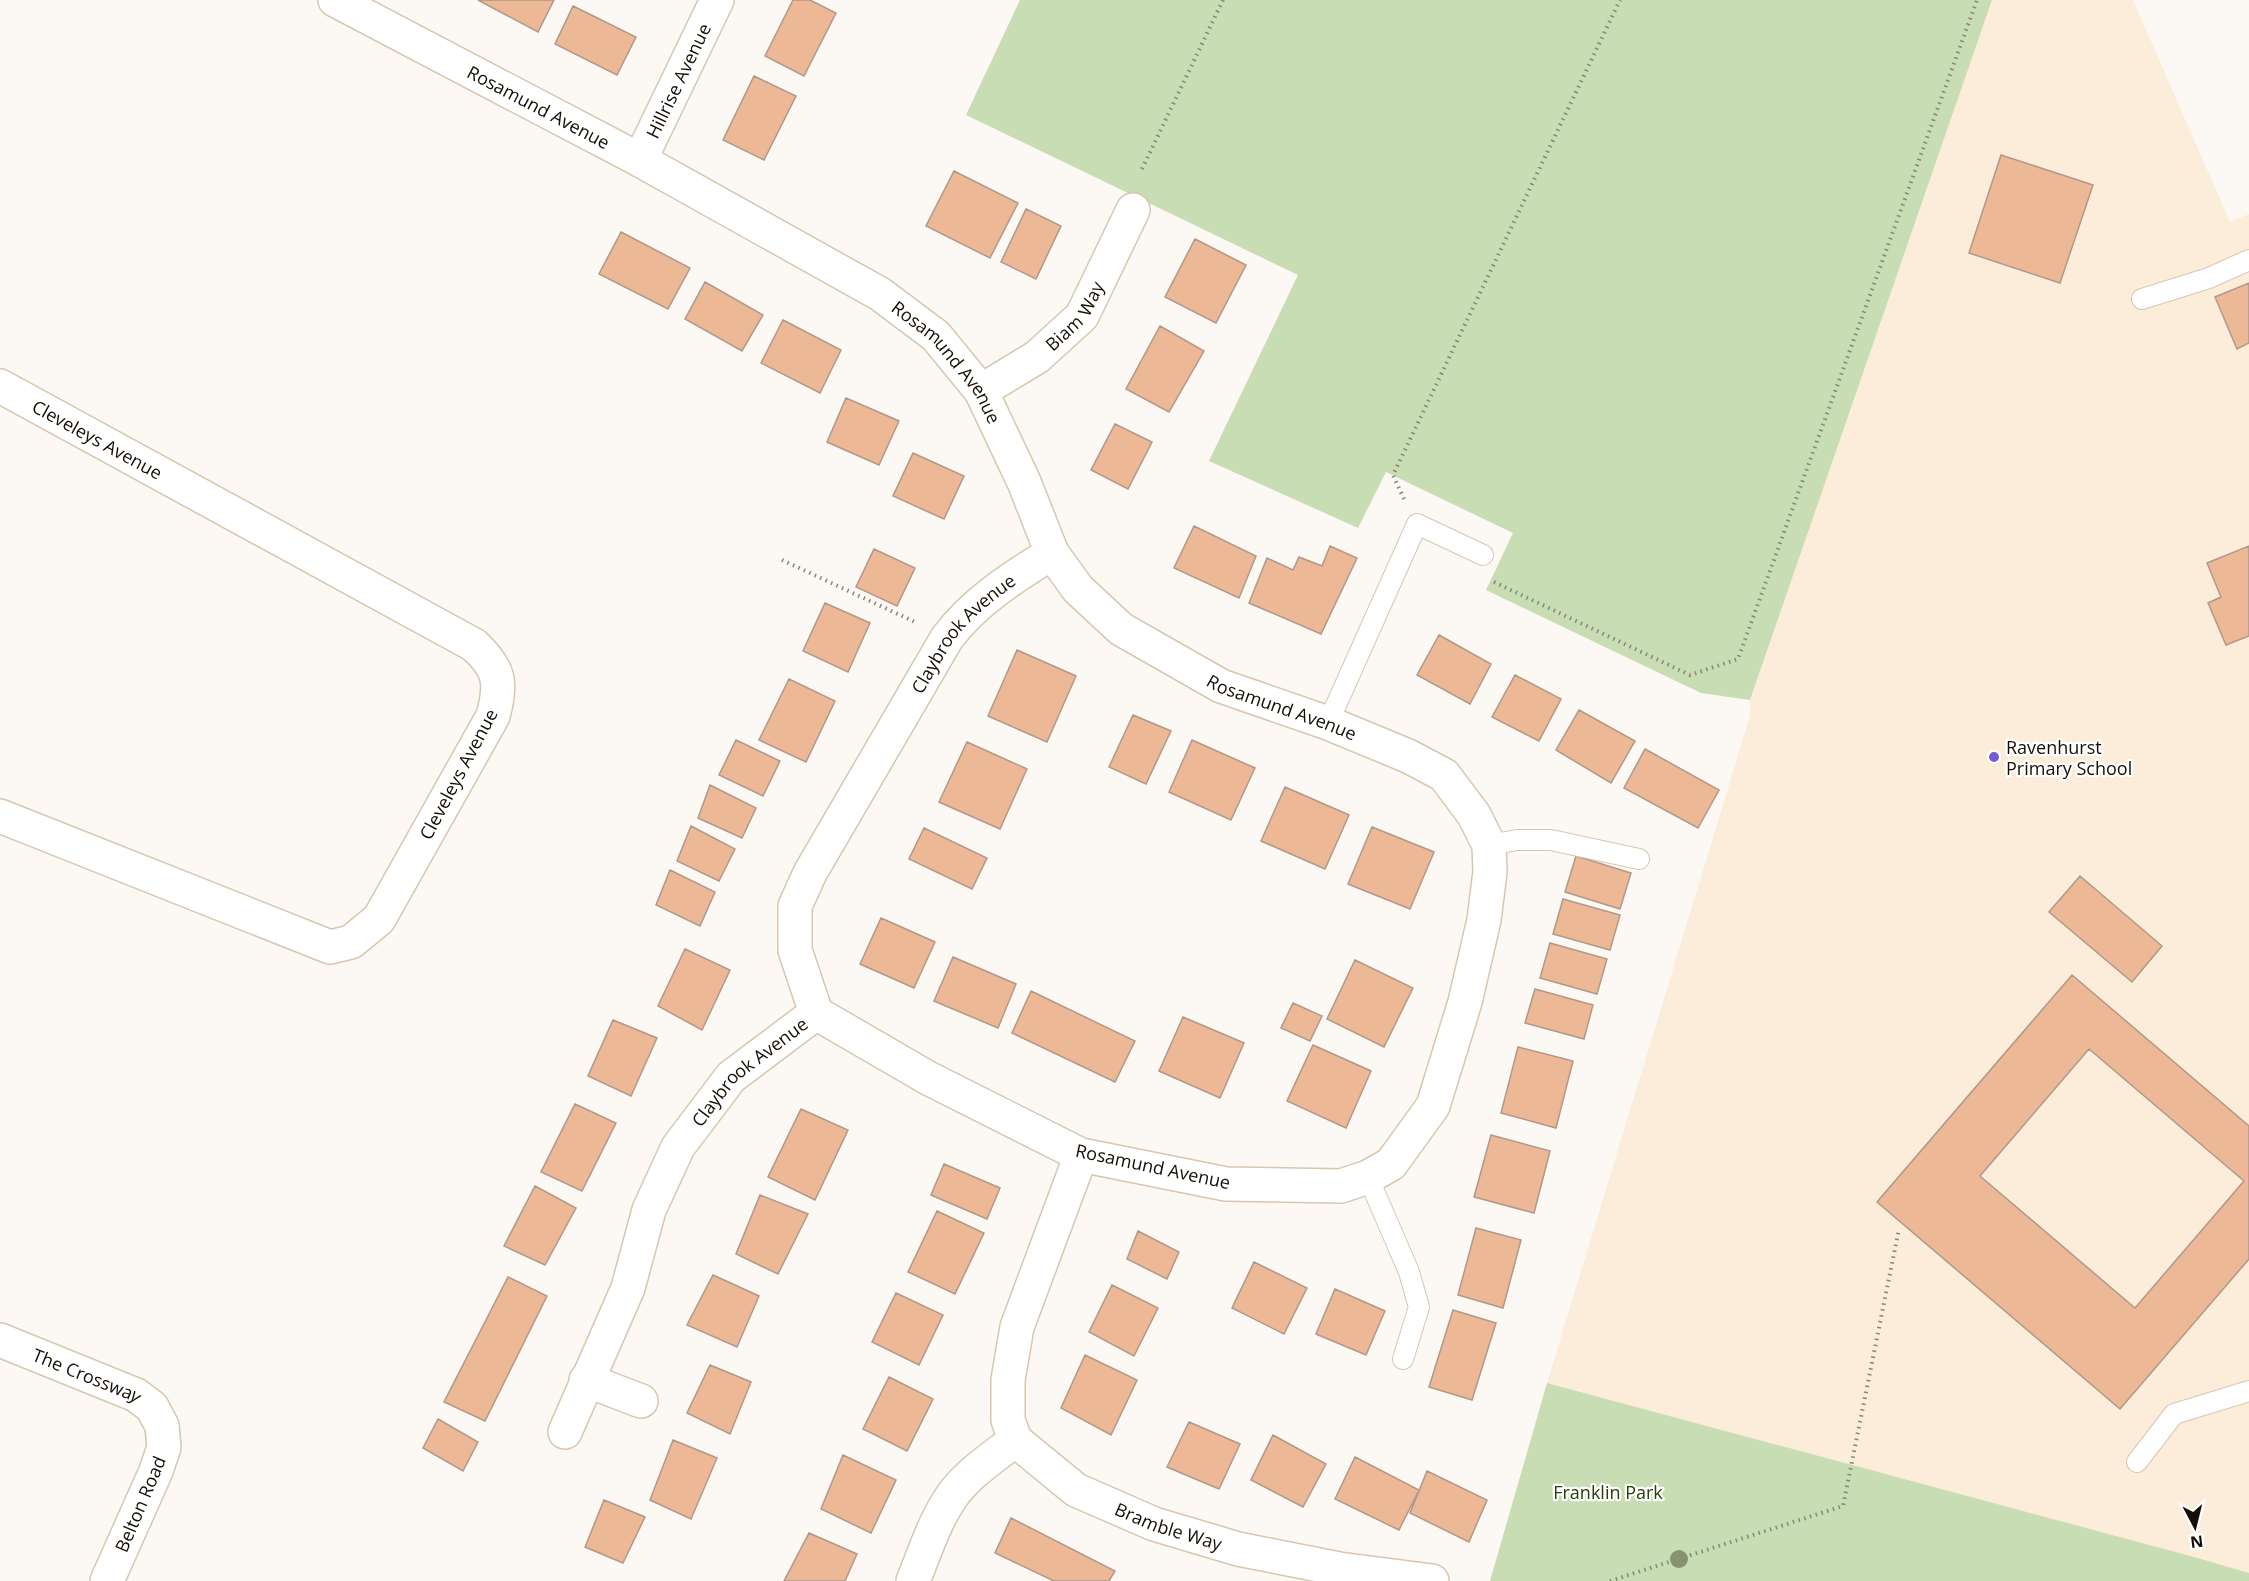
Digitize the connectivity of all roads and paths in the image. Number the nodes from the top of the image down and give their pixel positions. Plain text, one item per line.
1 (335, 0) edge
2 (717, 0) edge
3 (1223, 0) edge
4 (1620, 0) edge
5 (1977, 0) edge
6 (640, 160) junction
7 (1142, 169) dead end
8 (1133, 210) dead end
9 (2249, 260) edge
10 (2142, 299) dead end
11 (0, 386) edge
12 (981, 391) junction
13 (1417, 524) junction
14 (1052, 553) junction
15 (1483, 555) joint
16 (782, 560) dead end
17 (947, 638) junction
18 (1328, 723) junction
19 (0, 816) edge
20 (1489, 845) junction
21 (1639, 859) dead end
22 (816, 1012) junction
23 (1081, 1155) junction
24 (1368, 1177) junction
25 (1899, 1229) dead end
26 (0, 1340) edge
27 (1403, 1359) dead end
28 (586, 1380) junction
29 (2249, 1391) edge
30 (641, 1401) dead end
31 (162, 1426) joint
32 (565, 1432) dead end
33 (1015, 1440) junction
34 (2137, 1462) dead end
35 (1338, 1575) edge
36 (915, 1580) edge
37 (107, 1581) edge
38 (1432, 1581) edge
39 (1610, 1581) edge

1 - 6 street, Rosamund Avenue
2 - 6 street, Hillrise Avenue
3 - 7 path
4 - 13 path
5 - 15 path
6 - 12 street, Rosamund Avenue
8 - 12 street, Biam Way
9 - 10 lane
11 - 19 street, Cleveleys Avenue
12 - 14 street, Rosamund Avenue
13 - 15 lane
13 - 18 lane
14 - 17 street, Claybrook Avenue
14 - 18 street, Rosamund Avenue
16 - 17 path
17 - 22 street, Claybrook Avenue
18 - 20 street, Rosamund Avenue
20 - 21 lane
20 - 24 street, Rosamund Avenue
22 - 23 street, Rosamund Avenue
22 - 28 street, Claybrook Avenue
23 - 24 street, Rosamund Avenue
23 - 33 street
24 - 27 lane
25 - 39 path
26 - 31 street, The Crossway
28 - 30 street
28 - 32 street, Claybrook Avenue
29 - 34 lane
31 - 37 street, Belton Road
33 - 35 street, Bramble Way
33 - 36 street
35 - 38 street, Bramble Way

